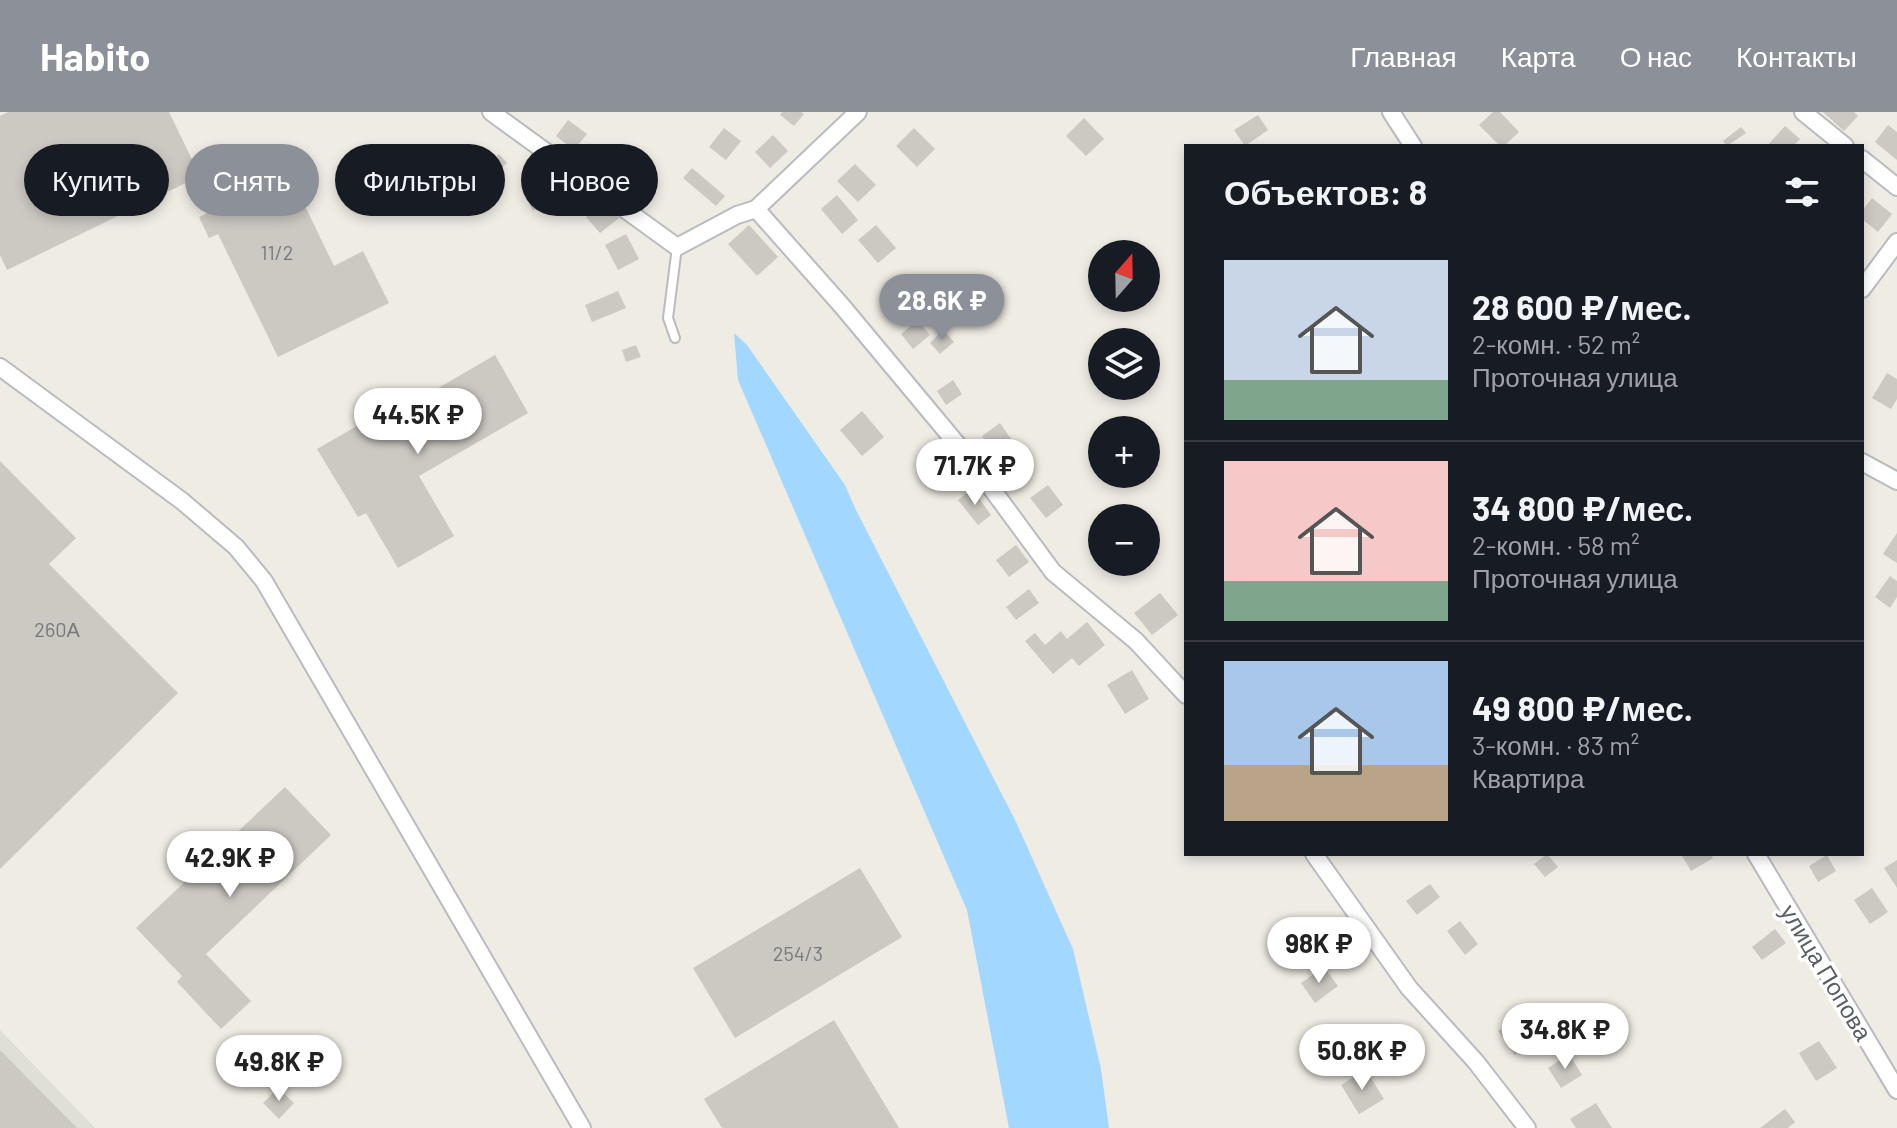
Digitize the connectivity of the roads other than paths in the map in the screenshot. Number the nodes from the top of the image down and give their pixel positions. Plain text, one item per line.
1 (491, 112) edge
2 (858, 112) edge
3 (1391, 112) edge
4 (1803, 112) edge
5 (1412, 144) edge
6 (1843, 144) edge
7 (1864, 161) edge
8 (1897, 187) edge
9 (756, 209) junction
10 (1897, 242) edge
11 (677, 247) junction
12 (1864, 286) edge
13 (675, 338) dead end
14 (0, 367) edge
15 (1864, 463) edge
16 (1897, 481) edge
17 (1184, 693) edge
18 (1315, 856) edge
19 (1757, 856) edge
20 (1897, 1090) edge
21 (582, 1128) edge
22 (1527, 1128) edge

1 - 11 street
2 - 9 street
3 - 5 street
4 - 6 street
7 - 8 street
9 - 11 street
9 - 17 street
10 - 12 street
11 - 13 lane
14 - 21 street
15 - 16 street
18 - 22 street
19 - 20 street, улица Попова

